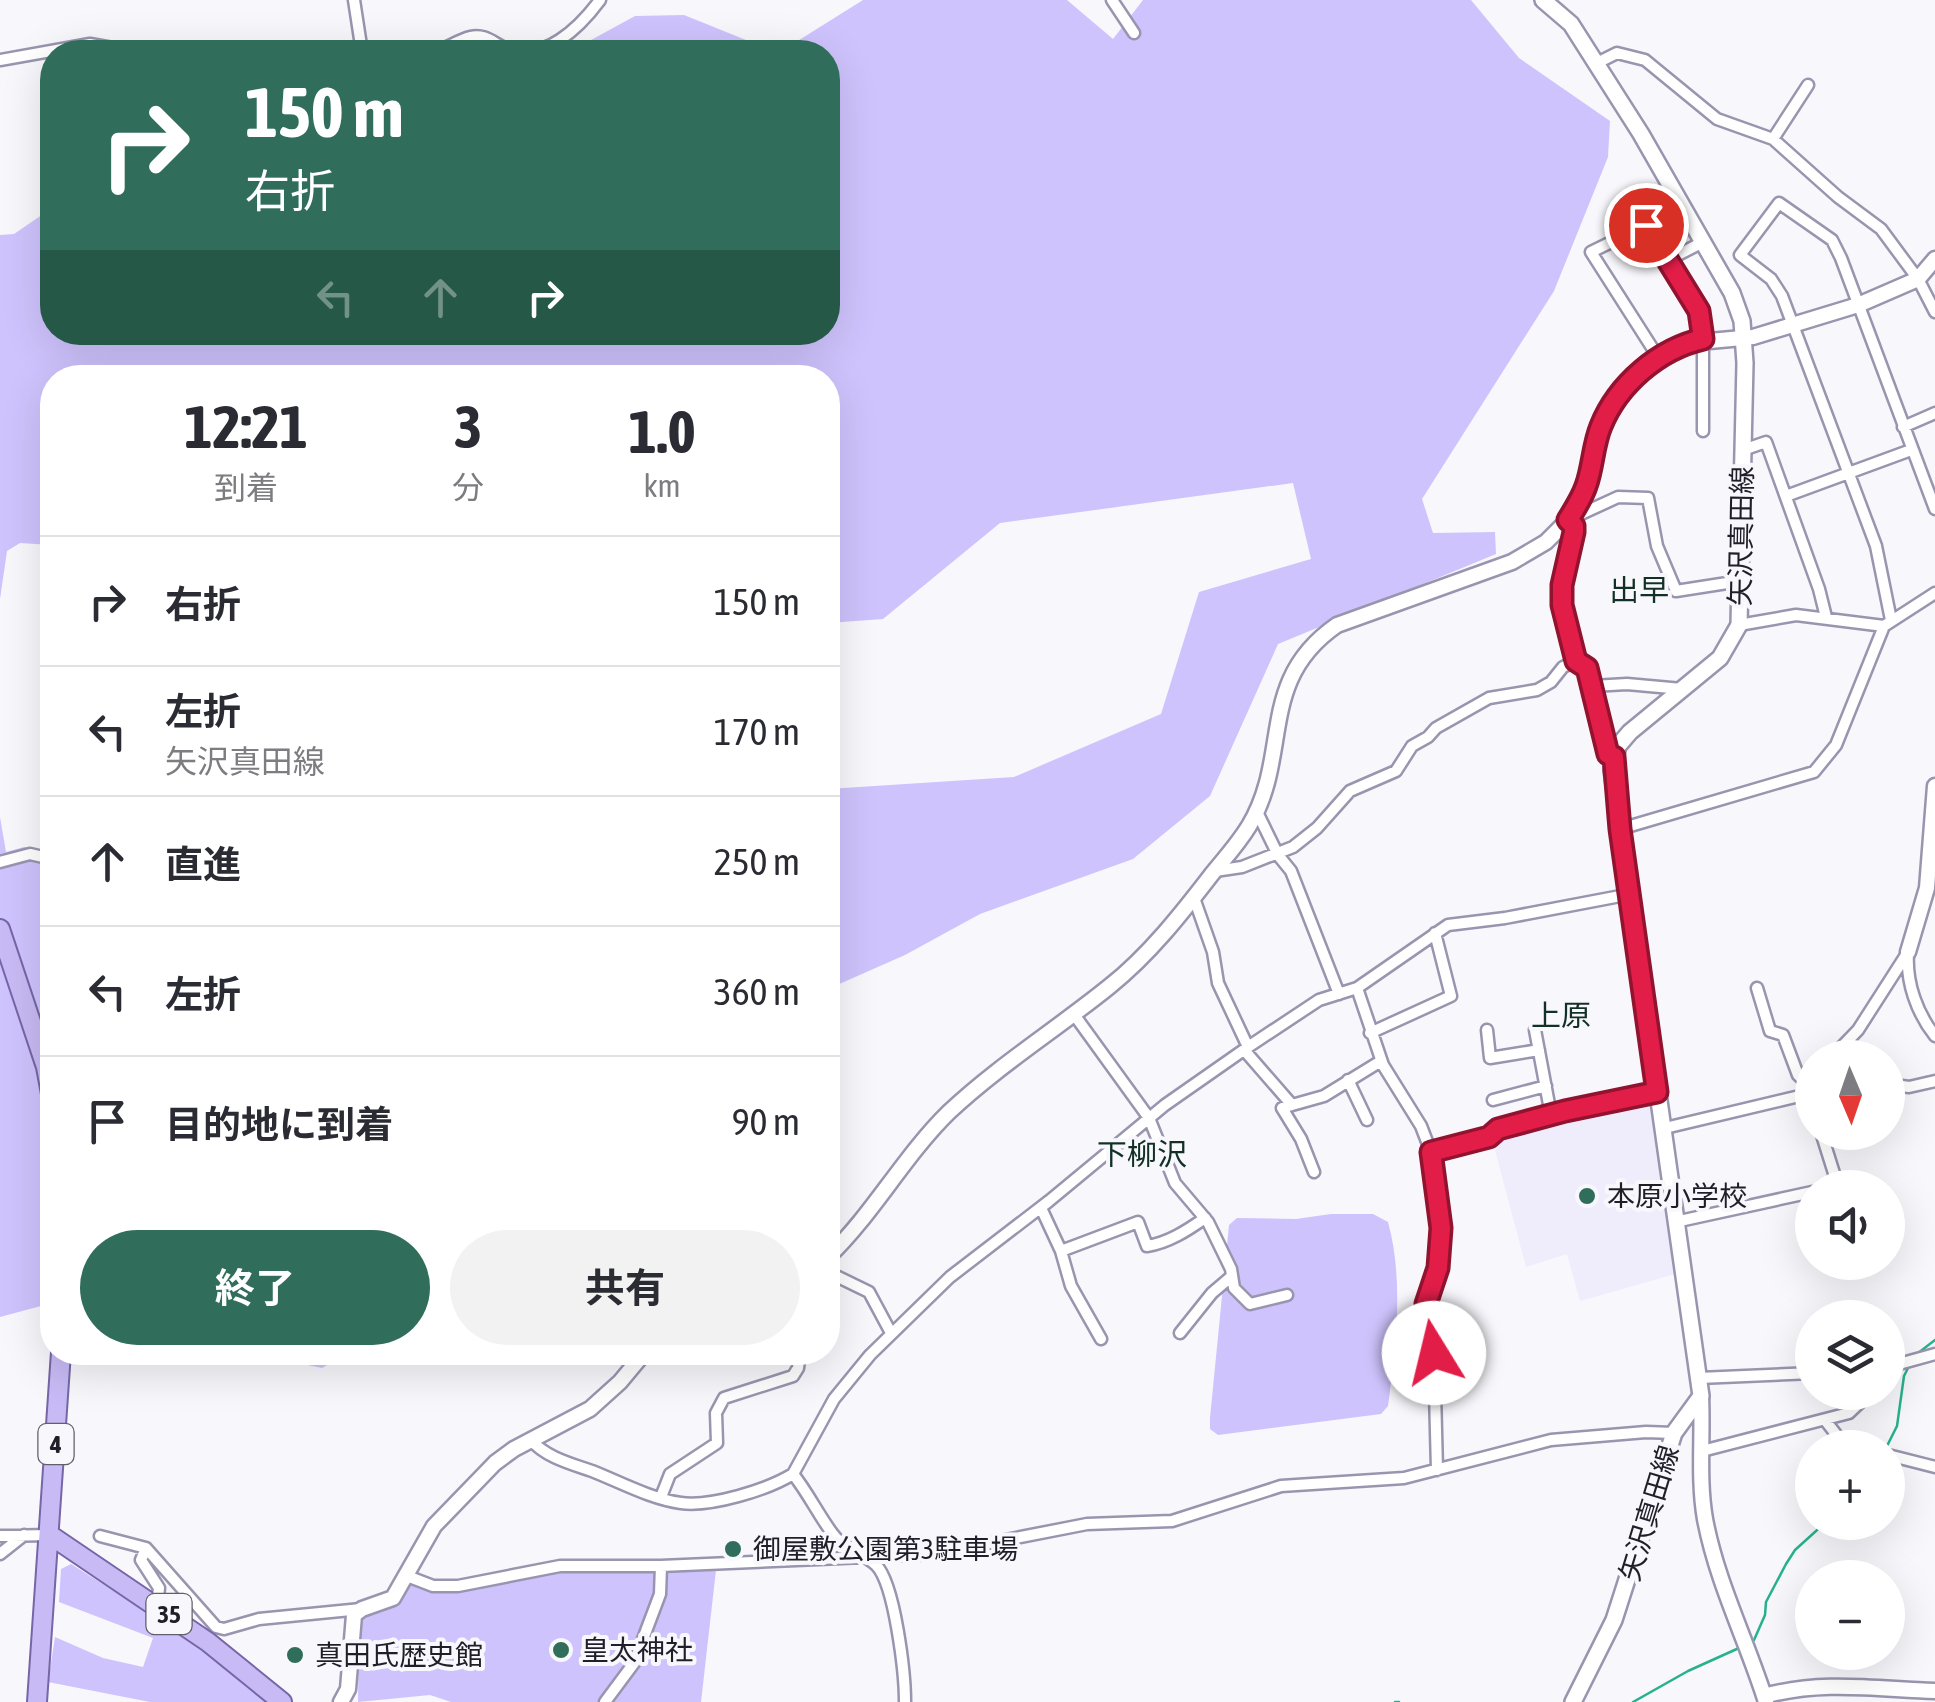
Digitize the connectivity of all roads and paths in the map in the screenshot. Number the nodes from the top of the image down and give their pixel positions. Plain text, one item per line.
1 (354, 0) edge
2 (600, 0) edge
3 (1112, 0) edge
4 (1544, 0) edge
5 (1134, 33) dead end
6 (360, 40) edge
7 (463, 40) edge
8 (491, 40) edge
9 (561, 40) edge
10 (40, 53) edge
11 (0, 60) edge
12 (1595, 64) junction
13 (1808, 85) dead end
14 (1773, 139) junction
15 (1703, 242) junction
16 (1935, 259) edge
17 (1668, 260) junction
18 (1918, 279) junction
19 (1858, 304) junction
20 (1935, 312) edge
21 (1793, 324) junction
22 (1744, 338) junction
23 (1703, 339) junction
24 (1658, 357) junction
25 (1935, 413) edge
26 (1903, 427) junction
27 (1703, 431) dead end
28 (1743, 450) junction
29 (1911, 450) junction
30 (1848, 472) junction
31 (1786, 496) junction
32 (1935, 509) edge
33 (1568, 520) junction
34 (1740, 581) junction
35 (1935, 594) edge
36 (1826, 617) junction
37 (1888, 623) junction
38 (1740, 625) junction
39 (1576, 661) junction
40 (1593, 686) junction
41 (1682, 689) junction
42 (1614, 757) junction
43 (1935, 786) edge
44 (1256, 812) junction
45 (1620, 829) junction
46 (1932, 849) edge
47 (1278, 855) junction
48 (40, 857) edge
49 (0, 862) edge
50 (1215, 870) junction
51 (1631, 894) junction
52 (1194, 898) junction
53 (0, 930) edge
54 (1435, 932) junction
55 (1908, 952) junction
56 (1357, 988) junction
57 (1757, 988) dead end
58 (1339, 994) junction
59 (1073, 1014) junction
60 (1487, 1030) dead end
61 (1536, 1030) dead end
62 (1370, 1033) junction
63 (1935, 1036) edge
64 (1848, 1040) edge
65 (40, 1049) edge
66 (1246, 1049) junction
67 (1539, 1050) junction
68 (1381, 1061) junction
69 (1795, 1066) edge
70 (1348, 1080) junction
71 (1935, 1081) edge
72 (1546, 1086) junction
73 (1905, 1087) edge
74 (1795, 1090) edge
75 (1657, 1092) junction
76 (1494, 1100) dead end
77 (1292, 1105) junction
78 (1551, 1115) junction
79 (1150, 1118) junction
80 (1367, 1120) dead end
81 (1664, 1128) junction
82 (1431, 1152) junction
83 (1314, 1172) dead end
84 (1795, 1196) edge
85 (1040, 1208) junction
86 (1205, 1218) junction
87 (1676, 1222) junction
88 (840, 1243) edge
89 (1061, 1252) junction
90 (1232, 1276) junction
91 (840, 1278) edge
92 (1287, 1295) dead end
93 (891, 1333) junction
94 (1180, 1333) dead end
95 (1101, 1338) dead end
96 (1935, 1354) edge
97 (1905, 1363) edge
98 (60, 1365) edge
99 (634, 1365) edge
100 (798, 1365) edge
101 (1795, 1373) edge
102 (1700, 1378) junction
103 (1701, 1396) junction
104 (1852, 1410) edge
105 (1825, 1420) junction
106 (1833, 1430) edge
107 (1674, 1433) junction
108 (531, 1440) junction
109 (1702, 1450) junction
110 (1905, 1459) edge
111 (1935, 1467) edge
112 (1437, 1470) junction
113 (793, 1474) junction
114 (660, 1497) junction
115 (25, 1534) junction
116 (50, 1535) junction
117 (0, 1536) edge
118 (100, 1536) dead end
119 (146, 1548) junction
120 (0, 1554) edge
121 (866, 1557) junction
122 (661, 1566) junction
123 (408, 1576) junction
124 (158, 1606) junction
125 (362, 1609) junction
126 (1933, 1694) edge
127 (1765, 1699) edge
128 (37, 1702) edge
129 (282, 1702) edge
130 (341, 1702) edge
131 (606, 1702) edge
132 (905, 1702) edge
133 (1573, 1702) edge

1 - 6 street
2 - 9 street
3 - 5 street
4 - 12 main road, 矢沢真田線
7 - 8 street
10 - 11 street
12 - 14 street
12 - 15 main road, 矢沢真田線
13 - 14 street
14 - 18 street
15 - 17 street
15 - 22 main road, 矢沢真田線
16 - 18 street
17 - 23 street
17 - 24 street
18 - 19 street
18 - 20 street
19 - 21 street
19 - 21 street
19 - 26 street
21 - 22 street
21 - 30 street
22 - 23 street
22 - 28 main road, 矢沢真田線
23 - 24 street
23 - 27 street
24 - 33 street
25 - 26 street
26 - 29 street
28 - 31 street
28 - 34 main road, 矢沢真田線
29 - 30 street
29 - 32 street
30 - 31 street
30 - 37 street
31 - 36 street
33 - 34 street
33 - 39 street
33 - 44 street
34 - 38 main road, 矢沢真田線
35 - 37 street
36 - 37 street
36 - 38 street
37 - 45 street
38 - 41 main road, 矢沢真田線
39 - 40 street
39 - 47 street
40 - 41 street
40 - 42 street
41 - 42 main road, 矢沢真田線
42 - 45 main road
43 - 46 street
44 - 47 street
44 - 50 street
45 - 51 main road
46 - 55 street
47 - 50 street
47 - 58 street
48 - 49 street
50 - 52 street
51 - 54 street
51 - 75 main road
52 - 59 street
52 - 66 street
53 - 65 main road
54 - 56 street
54 - 62 street
55 - 63 street
55 - 64 street
56 - 58 street
56 - 62 street
57 - 69 street
58 - 66 street
59 - 79 street
59 - 88 street
60 - 67 street
61 - 67 street
62 - 68 street
66 - 77 street
66 - 79 street
67 - 72 street
68 - 70 street
68 - 82 street
70 - 77 street
70 - 80 street
71 - 73 street
72 - 76 street
72 - 78 street
74 - 81 street
75 - 78 street
75 - 81 main road
77 - 83 street
78 - 82 street
79 - 85 street
79 - 86 street
81 - 87 main road
82 - 112 street
84 - 87 street
85 - 89 street
85 - 93 street
86 - 89 street
86 - 90 street
87 - 102 main road
89 - 95 street
90 - 92 street
90 - 94 street
91 - 93 street
93 - 113 street
96 - 97 street
98 - 116 main road, 4
99 - 108 street
100 - 114 street
101 - 102 street
102 - 103 main road
103 - 107 main road, 矢沢真田線
103 - 109 street
104 - 105 street
105 - 106 street
105 - 109 street
107 - 112 street
107 - 133 main road, 矢沢真田線
108 - 114 street
108 - 123 street
109 - 127 street
110 - 111 street
112 - 121 street
113 - 114 street
113 - 121 street
115 - 116 street
115 - 117 street
115 - 120 street
116 - 124 main road, 35
116 - 128 main road, 4
118 - 119 street
119 - 124 street
119 - 125 street
121 - 122 street
121 - 132 street
122 - 123 street
122 - 131 street
123 - 125 street
124 - 129 main road, 35
125 - 130 street
126 - 127 street

